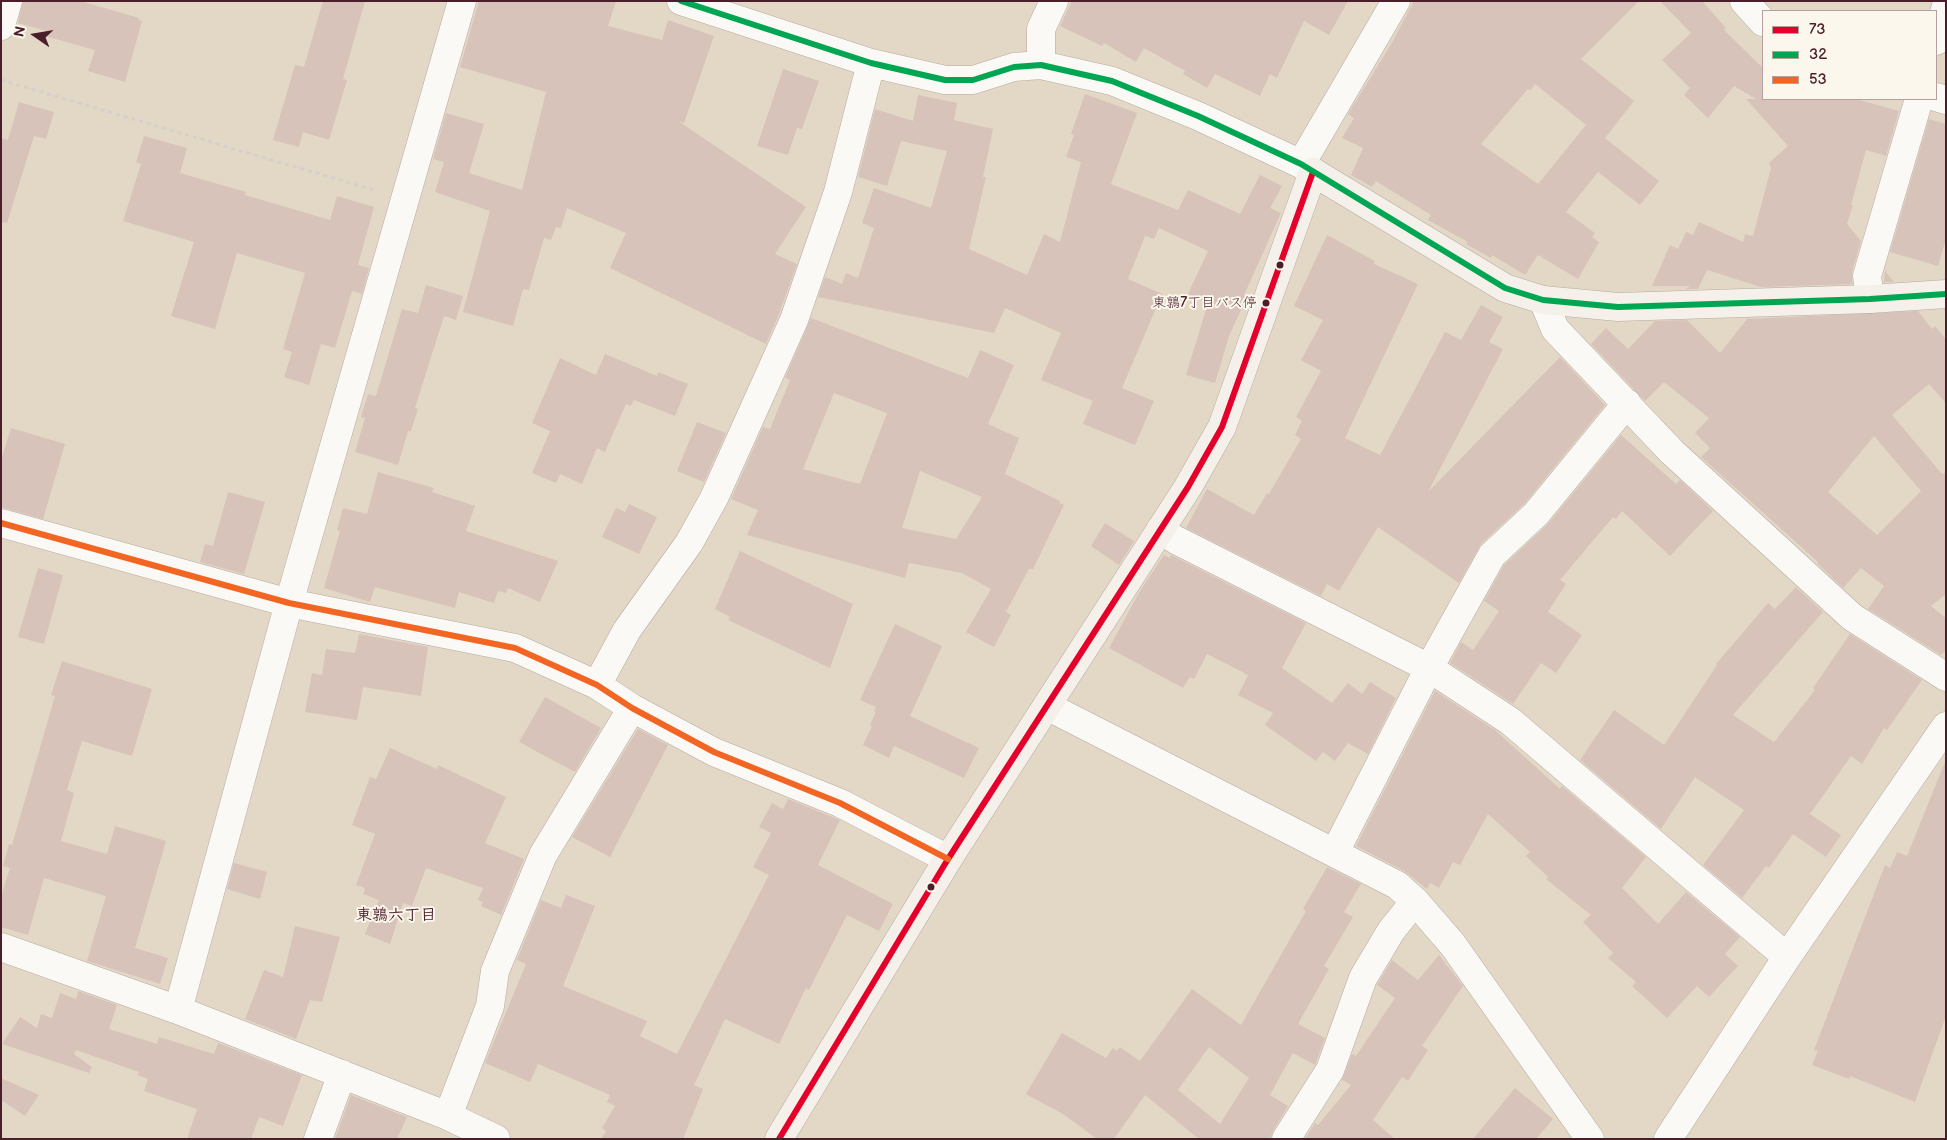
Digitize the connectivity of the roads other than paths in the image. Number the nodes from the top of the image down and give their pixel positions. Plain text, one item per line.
1 (8, 1) edge
2 (462, 1) edge
3 (681, 1) edge
4 (1054, 1) edge
5 (1396, 1) edge
6 (1744, 1) edge
7 (1946, 6) edge
8 (1762, 21) edge
9 (1, 26) edge
10 (1937, 38) edge
11 (871, 63) junction
12 (1041, 65) junction
13 (1919, 100) edge
14 (1307, 168) junction
15 (1946, 294) edge
16 (1870, 299) junction
17 (1543, 300) junction
18 (1627, 403) junction
19 (1, 524) edge
20 (1160, 530) junction
21 (289, 603) junction
22 (1430, 668) junction
23 (1946, 677) edge
24 (597, 685) junction
25 (1047, 706) junction
26 (632, 708) junction
27 (1946, 726) edge
28 (1334, 852) junction
29 (948, 859) junction
30 (1414, 901) junction
31 (1, 948) edge
32 (1787, 957) junction
33 (178, 1010) junction
34 (342, 1074) junction
35 (448, 1116) junction
36 (318, 1139) edge
37 (496, 1139) edge
38 (779, 1139) edge
39 (1286, 1139) edge
40 (1590, 1139) edge
41 (1668, 1139) edge

1 - 9 street
2 - 21 street
3 - 11 street
4 - 12 street
5 - 14 street
6 - 8 street
7 - 10 street
11 - 12 street
11 - 24 street
12 - 14 street
13 - 16 street
14 - 17 main road
14 - 20 main road
15 - 16 main road
16 - 17 main road
17 - 18 street
18 - 22 street
18 - 23 street
19 - 21 street
20 - 22 street
20 - 25 main road
21 - 24 street
21 - 33 street
22 - 28 street
22 - 32 street
24 - 26 street
25 - 28 street
25 - 29 main road
26 - 29 street
26 - 35 street
27 - 32 street
28 - 30 street
29 - 38 main road
30 - 39 street
30 - 40 street
31 - 33 street
32 - 41 street
33 - 34 street
34 - 35 street
34 - 36 street
35 - 37 street

